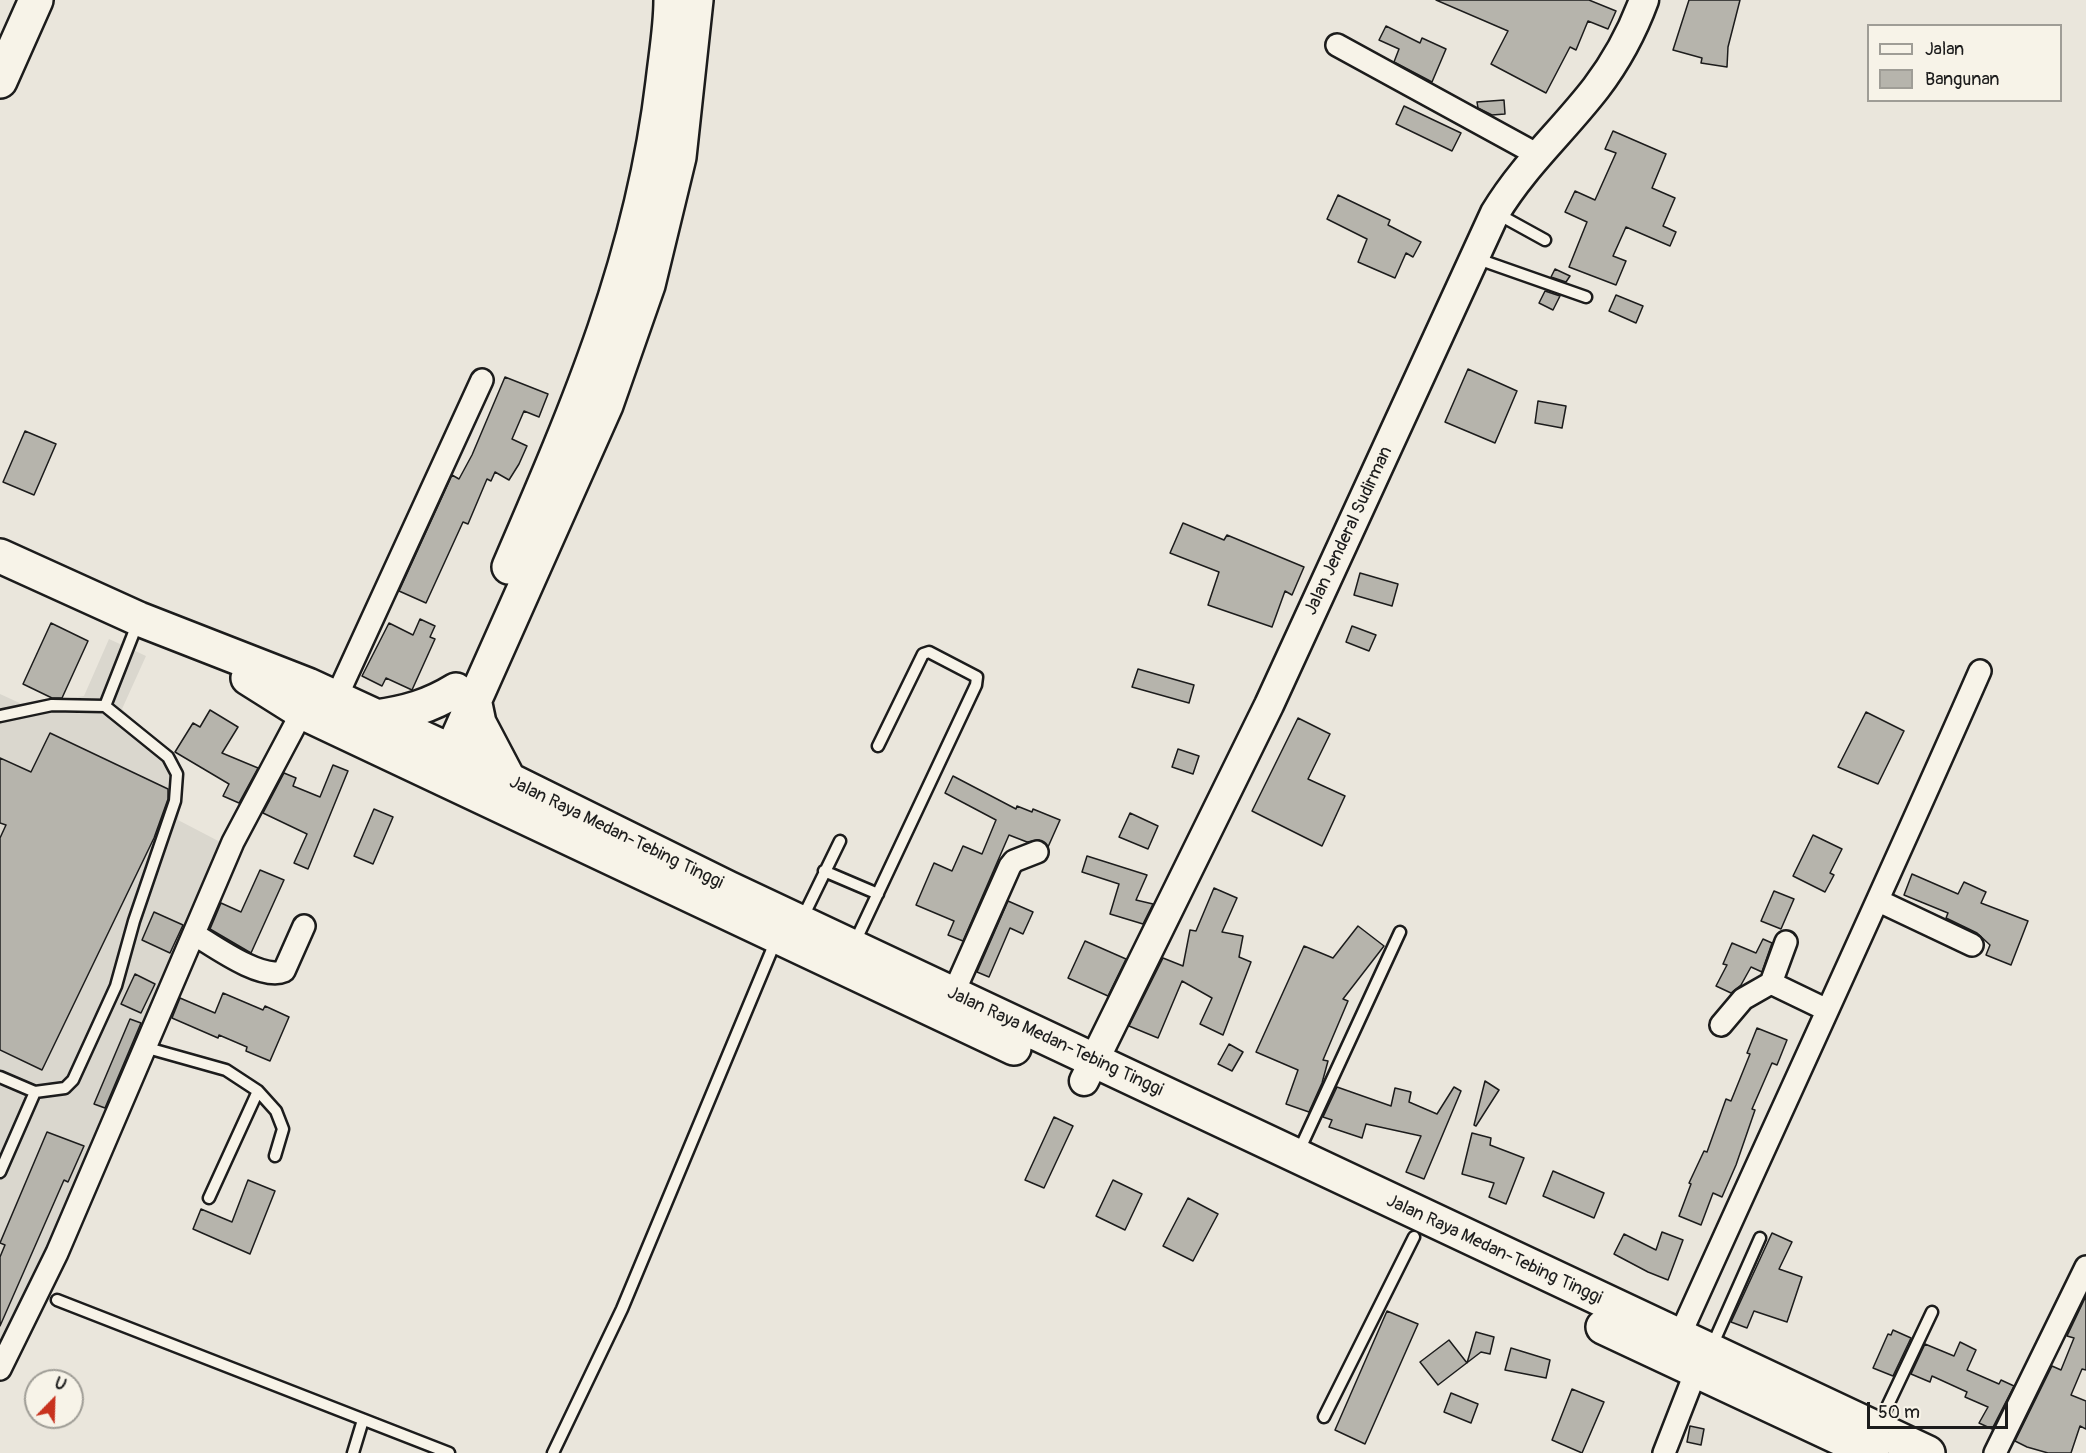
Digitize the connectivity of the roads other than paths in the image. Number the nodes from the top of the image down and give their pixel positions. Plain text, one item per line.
1 (36, 0) edge
2 (671, 0) edge
3 (696, 0) edge
4 (1639, 2) edge
5 (1338, 45) dead end
6 (0, 81) edge
7 (1538, 155) junction
8 (1495, 213) junction
9 (1545, 240) dead end
10 (1474, 258) junction
11 (1586, 297) dead end
12 (482, 380) dead end
13 (0, 556) edge
14 (139, 619) junction
15 (180, 635) junction
16 (1980, 671) dead end
17 (465, 694) junction
18 (336, 698) junction
19 (105, 706) junction
20 (302, 712) junction
21 (0, 716) edge
22 (375, 717) junction
23 (878, 746) dead end
24 (436, 759) junction
25 (509, 780) junction
26 (840, 841) dead end
27 (1037, 852) dead end
28 (824, 871) junction
29 (878, 894) junction
30 (1879, 901) junction
31 (304, 926) dead end
32 (789, 930) junction
33 (1400, 932) dead end
34 (194, 934) junction
35 (1786, 942) dead end
36 (1972, 945) dead end
37 (853, 947) junction
38 (1771, 983) junction
39 (954, 994) junction
40 (1827, 1010) junction
41 (1721, 1025) dead end
42 (143, 1047) junction
43 (1089, 1071) junction
44 (0, 1077) edge
45 (258, 1091) junction
46 (35, 1092) junction
47 (275, 1156) dead end
48 (1296, 1156) junction
49 (0, 1172) edge
50 (209, 1198) dead end
51 (1414, 1237) junction
52 (1760, 1238) dead end
53 (1466, 1250) junction
54 (2086, 1267) edge
55 (57, 1300) dead end
56 (1932, 1312) dead end
57 (1679, 1338) junction
58 (1702, 1362) junction
59 (0, 1369) edge
60 (1324, 1417) dead end
61 (363, 1420) junction
62 (1870, 1446) edge
63 (353, 1453) edge
64 (448, 1453) edge
65 (553, 1453) edge
66 (1664, 1453) edge
67 (1928, 1453) edge
68 (1995, 1453) edge

1 - 6 highway
2 - 17 highway
3 - 17 highway
4 - 7 main road, Jalan Jenderal Sudirman
5 - 7 street
7 - 8 main road, Jalan Jenderal Sudirman
8 - 9 lane
8 - 10 main road, Jalan Jenderal Sudirman
10 - 11 lane
10 - 43 main road, Jalan Jenderal Sudirman
12 - 18 street
13 - 14 highway, Jalan Raya Medan-Tebing Tinggi
14 - 15 highway, Jalan Raya Medan-Tebing Tinggi
14 - 19 lane
15 - 18 highway, Jalan Raya Medan-Tebing Tinggi
15 - 20 highway, Jalan Raya Medan-Tebing Tinggi
16 - 30 street
17 - 22 highway
17 - 24 highway
17 - 25 highway
18 - 22 highway, Jalan Raya Medan-Tebing Tinggi
19 - 21 lane
19 - 46 lane
20 - 24 highway, Jalan Raya Medan-Tebing Tinggi
20 - 34 street
22 - 24 highway, Jalan Raya Medan-Tebing Tinggi
23 - 29 lane
24 - 25 highway, Jalan Raya Medan-Tebing Tinggi
24 - 32 highway, Jalan Raya Medan-Tebing Tinggi
25 - 32 highway, Jalan Raya Medan-Tebing Tinggi
26 - 28 lane
27 - 39 street
28 - 29 lane
28 - 32 lane
29 - 37 lane
30 - 36 street
30 - 40 street
31 - 34 street
32 - 37 highway, Jalan Raya Medan-Tebing Tinggi
32 - 43 highway, Jalan Raya Medan-Tebing Tinggi
32 - 65 lane
33 - 48 lane
34 - 42 street
35 - 38 street
37 - 39 highway, Jalan Raya Medan-Tebing Tinggi
38 - 40 street
38 - 41 street
39 - 43 highway, Jalan Raya Medan-Tebing Tinggi
40 - 57 street
42 - 45 lane
42 - 59 street
43 - 48 highway, Jalan Raya Medan-Tebing Tinggi
43 - 51 highway, Jalan Raya Medan-Tebing Tinggi
44 - 46 lane
45 - 47 lane
45 - 50 lane
46 - 49 lane
48 - 53 highway, Jalan Raya Medan-Tebing Tinggi
51 - 53 highway, Jalan Raya Medan-Tebing Tinggi
51 - 60 lane
52 - 58 lane
53 - 57 highway, Jalan Raya Medan-Tebing Tinggi
53 - 58 highway, Jalan Raya Medan-Tebing Tinggi
54 - 68 street
55 - 61 lane
56 - 62 lane
57 - 58 highway, Jalan Raya Medan-Tebing Tinggi
58 - 62 highway, Jalan Raya Medan-Tebing Tinggi
58 - 66 street
61 - 63 lane
61 - 64 lane
62 - 67 highway, Jalan Raya Medan-Tebing Tinggi

